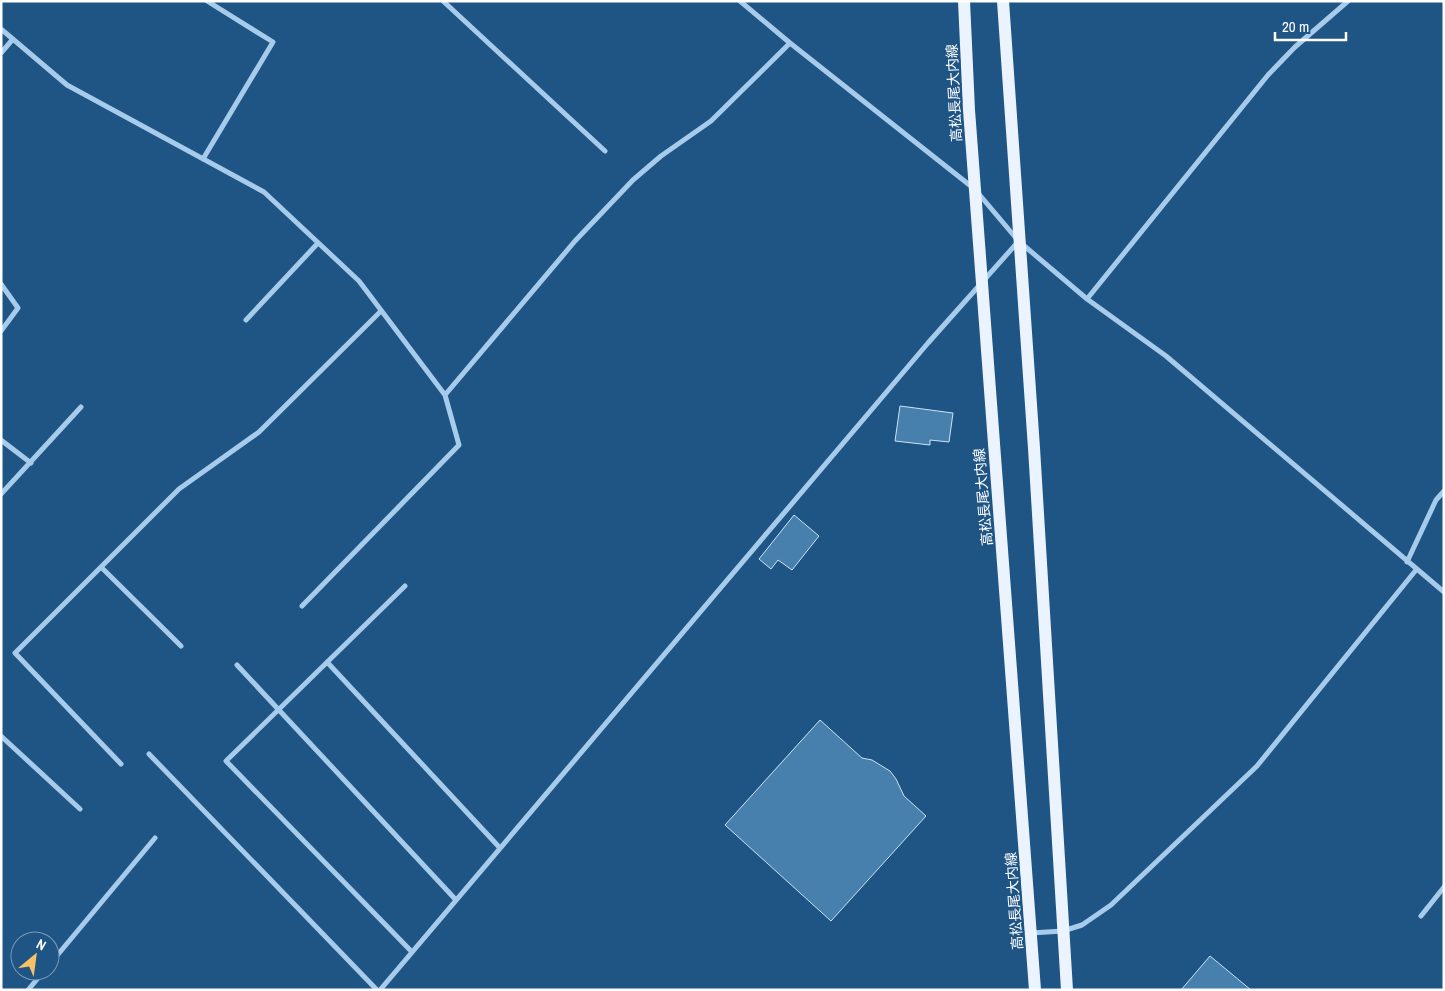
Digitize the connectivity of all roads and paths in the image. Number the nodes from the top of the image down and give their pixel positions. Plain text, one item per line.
1 (207, 1) edge
2 (444, 1) edge
3 (740, 1) edge
4 (964, 1) edge
5 (1003, 1) edge
6 (1348, 1) edge
7 (1, 29) edge
8 (13, 39) junction
9 (790, 43) junction
10 (1, 54) edge
11 (605, 152) dead end
12 (203, 159) junction
13 (975, 190) junction
14 (1019, 241) junction
15 (318, 243) junction
16 (982, 281) junction
17 (1, 284) edge
18 (1087, 299) junction
19 (381, 311) junction
20 (246, 320) dead end
21 (1, 331) edge
22 (444, 396) junction
23 (81, 407) dead end
24 (1, 440) edge
25 (31, 463) junction
26 (1444, 490) edge
27 (1, 494) edge
28 (1407, 562) junction
29 (101, 567) junction
30 (1416, 570) junction
31 (405, 586) dead end
32 (1444, 592) edge
33 (302, 606) dead end
34 (181, 646) dead end
35 (327, 662) junction
36 (237, 665) dead end
37 (279, 710) junction
38 (1, 736) edge
39 (149, 754) dead end
40 (121, 764) dead end
41 (80, 809) dead end
42 (155, 838) dead end
43 (500, 848) junction
44 (1444, 887) edge
45 (456, 900) junction
46 (1421, 916) dead end
47 (1063, 931) junction
48 (1031, 933) junction
49 (60, 952) edge
50 (412, 952) junction
51 (378, 990) edge
52 (1036, 990) edge
53 (1067, 990) edge

1 - 12 street
2 - 11 street
3 - 9 street
4 - 13 main road, 高松長尾大内線
5 - 14 main road
6 - 18 street
7 - 8 street
8 - 10 street
8 - 12 street
9 - 13 street
9 - 22 street
12 - 15 street
13 - 14 street
13 - 16 main road, 高松長尾大内線
14 - 16 street
14 - 18 street
14 - 47 main road
15 - 19 street
15 - 20 street
16 - 43 street
16 - 48 main road, 高松長尾大内線
17 - 21 street
18 - 28 street
19 - 22 street
19 - 29 street
22 - 33 street
23 - 25 street
24 - 25 street
25 - 27 street
26 - 28 street
28 - 30 street
29 - 34 street
29 - 40 street
30 - 32 street
30 - 47 street
31 - 35 street
35 - 37 street
35 - 43 street
36 - 37 street
37 - 45 street
37 - 50 street
38 - 41 street
39 - 51 street
42 - 49 street
43 - 45 street
44 - 46 street
45 - 50 street
47 - 48 street
47 - 53 main road
48 - 52 main road, 高松長尾大内線
50 - 51 street

